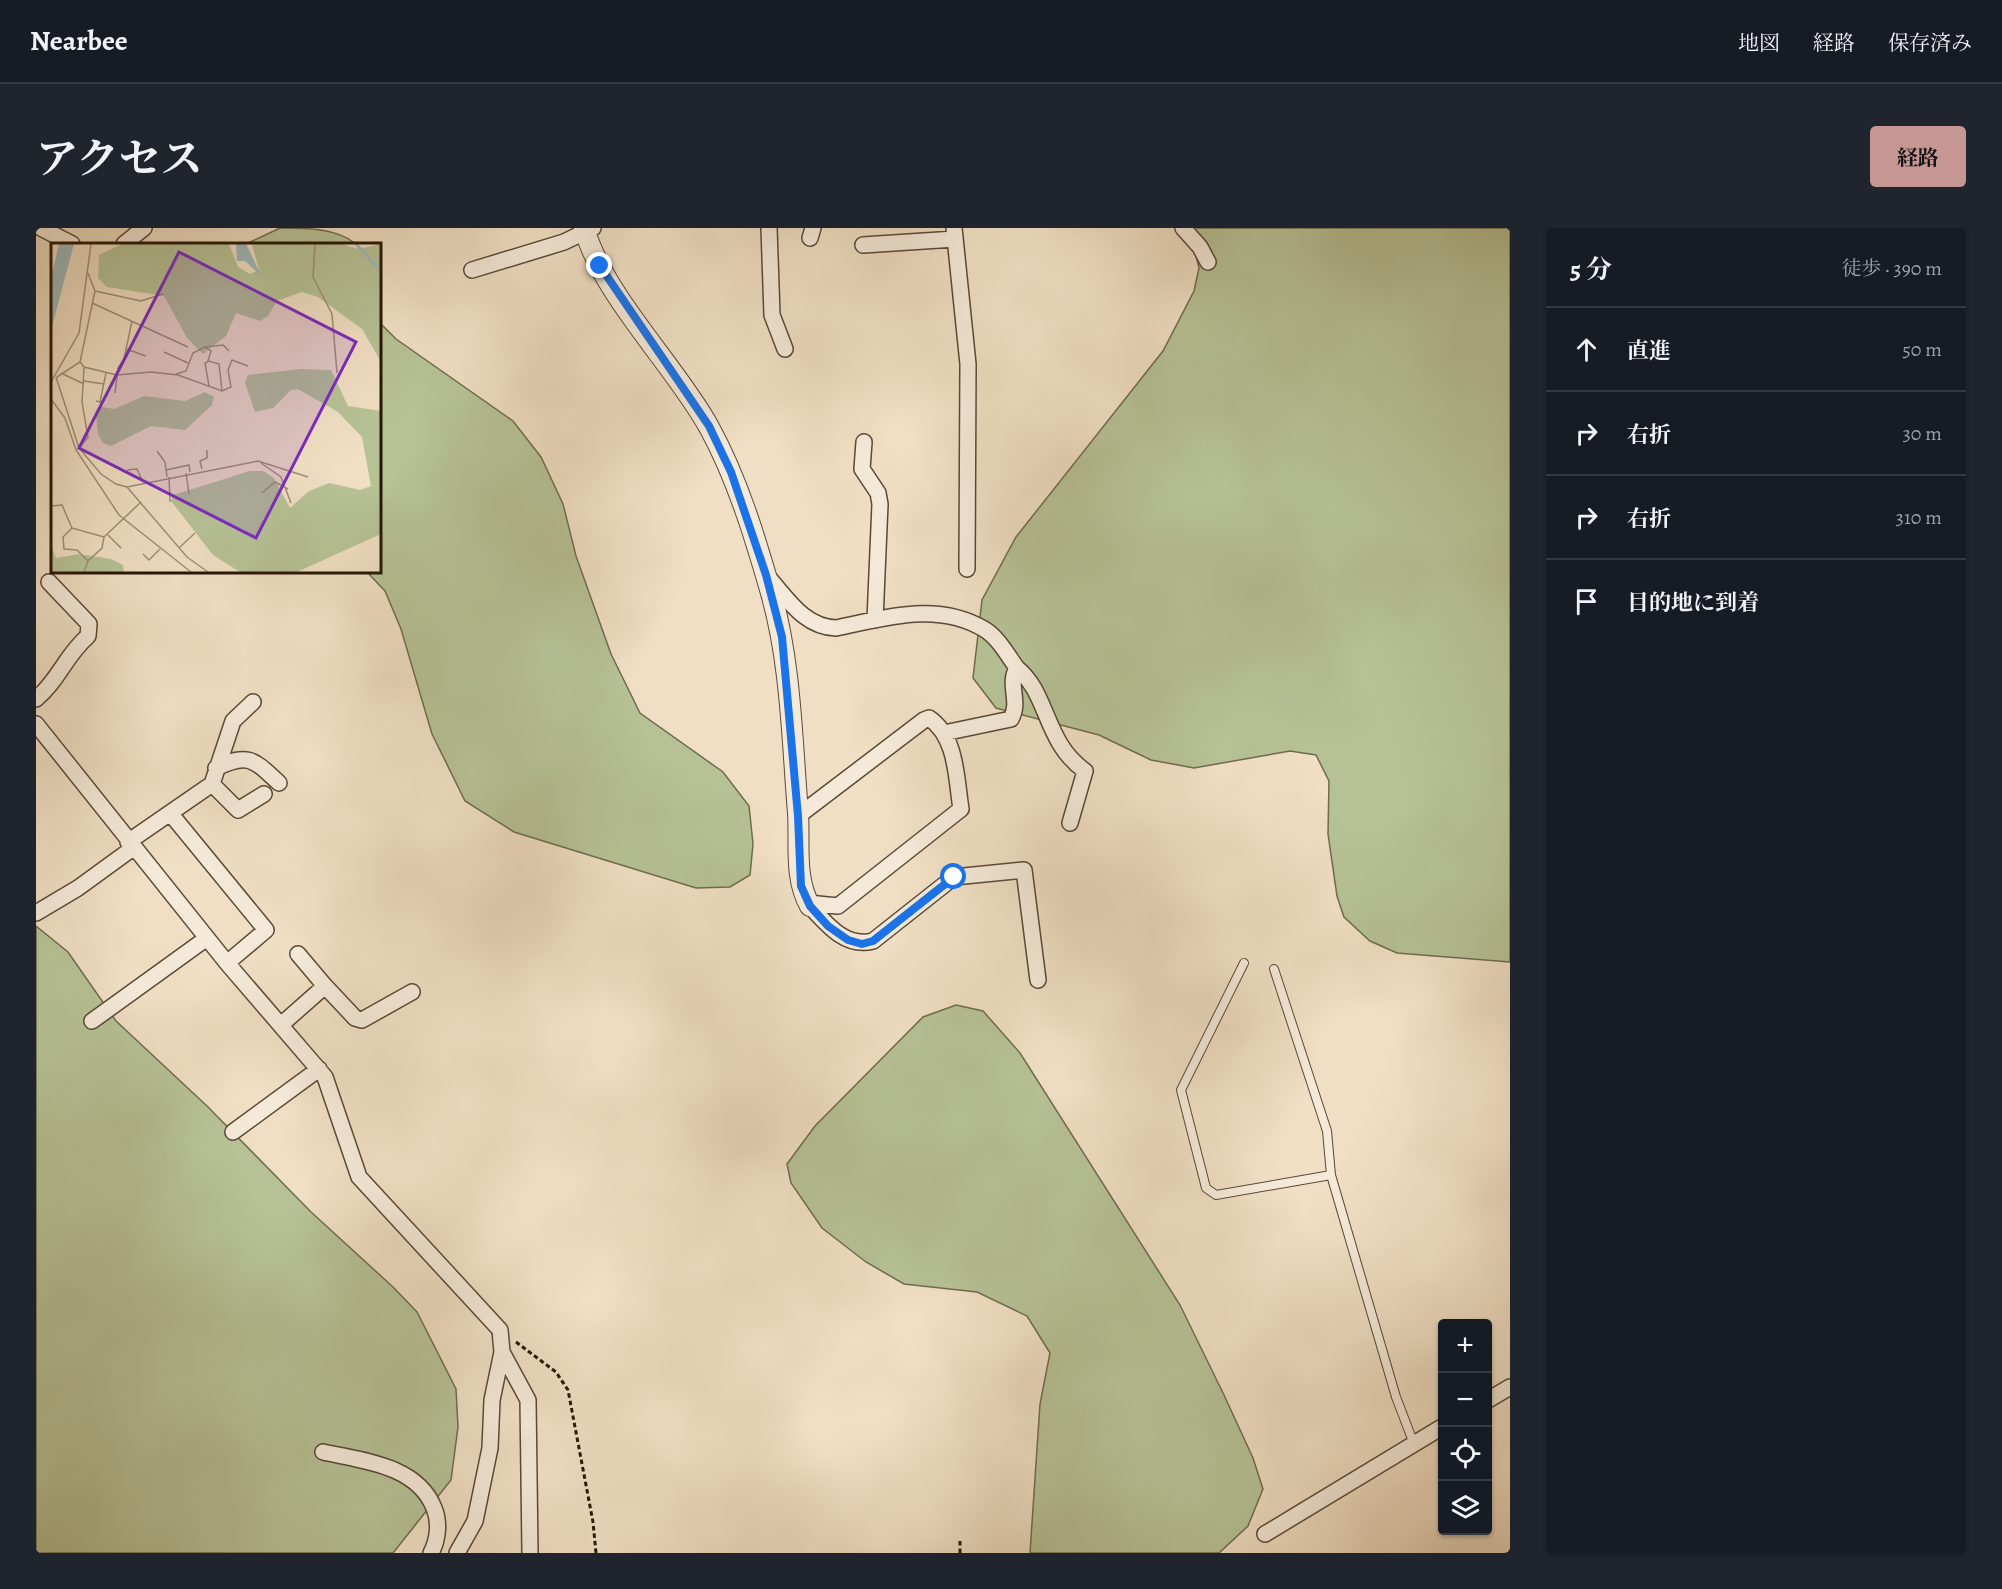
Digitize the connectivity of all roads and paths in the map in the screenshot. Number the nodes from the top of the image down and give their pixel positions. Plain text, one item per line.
1 (144, 228) edge
2 (770, 228) edge
3 (1183, 228) edge
4 (38, 229) edge
5 (588, 229) edge
6 (954, 234) edge
7 (70, 243) edge
8 (125, 243) edge
9 (863, 245) dead end
10 (1208, 262) dead end
11 (471, 270) dead end
12 (785, 349) dead end
13 (864, 442) dead end
14 (967, 568) dead end
15 (766, 575) junction
16 (49, 582) dead end
17 (874, 620) junction
18 (1017, 668) junction
19 (36, 699) edge
20 (253, 702) dead end
21 (36, 724) edge
22 (944, 733) junction
23 (216, 768) junction
24 (279, 783) dead end
25 (212, 784) junction
26 (264, 794) dead end
27 (171, 813) junction
28 (798, 816) junction
29 (1070, 823) dead end
30 (131, 845) junction
31 (809, 904) junction
32 (36, 913) edge
33 (207, 938) junction
34 (298, 954) dead end
35 (227, 963) junction
36 (1244, 963) dead end
37 (1274, 969) dead end
38 (1038, 980) dead end
39 (325, 986) junction
40 (412, 992) dead end
41 (92, 1021) dead end
42 (282, 1024) junction
43 (319, 1069) junction
44 (233, 1132) dead end
45 (1331, 1175) junction
46 (500, 1330) junction
47 (502, 1352) junction
48 (1510, 1387) edge
49 (1492, 1398) edge
50 (1438, 1430) edge
51 (1415, 1444) junction
52 (323, 1452) dead end
53 (1265, 1534) dead end
54 (960, 1538) dead end
55 (430, 1553) edge
56 (456, 1553) edge
57 (530, 1553) edge
58 (596, 1553) edge
59 (960, 1553) edge

1 - 8 street
2 - 12 street
3 - 10 street
4 - 7 street
5 - 11 street
5 - 15 street
6 - 9 street
6 - 14 street
13 - 17 street
15 - 17 street
15 - 28 street
16 - 19 street
17 - 18 street
18 - 22 street
18 - 29 street
20 - 23 street
21 - 30 street
22 - 28 street
22 - 31 street
23 - 24 street
23 - 25 street
25 - 26 street
25 - 27 street
27 - 30 street
27 - 35 street
28 - 31 street
30 - 32 street
30 - 33 street
31 - 38 street
33 - 35 street
33 - 41 street
34 - 39 street
35 - 42 street
36 - 45 lane
37 - 45 lane
39 - 40 street
39 - 42 street
42 - 43 street
43 - 44 street
43 - 46 street
45 - 51 lane
46 - 47 street
46 - 58 path
47 - 56 street
47 - 57 street
48 - 49 street
50 - 51 street
51 - 53 street
52 - 55 street
54 - 59 path

